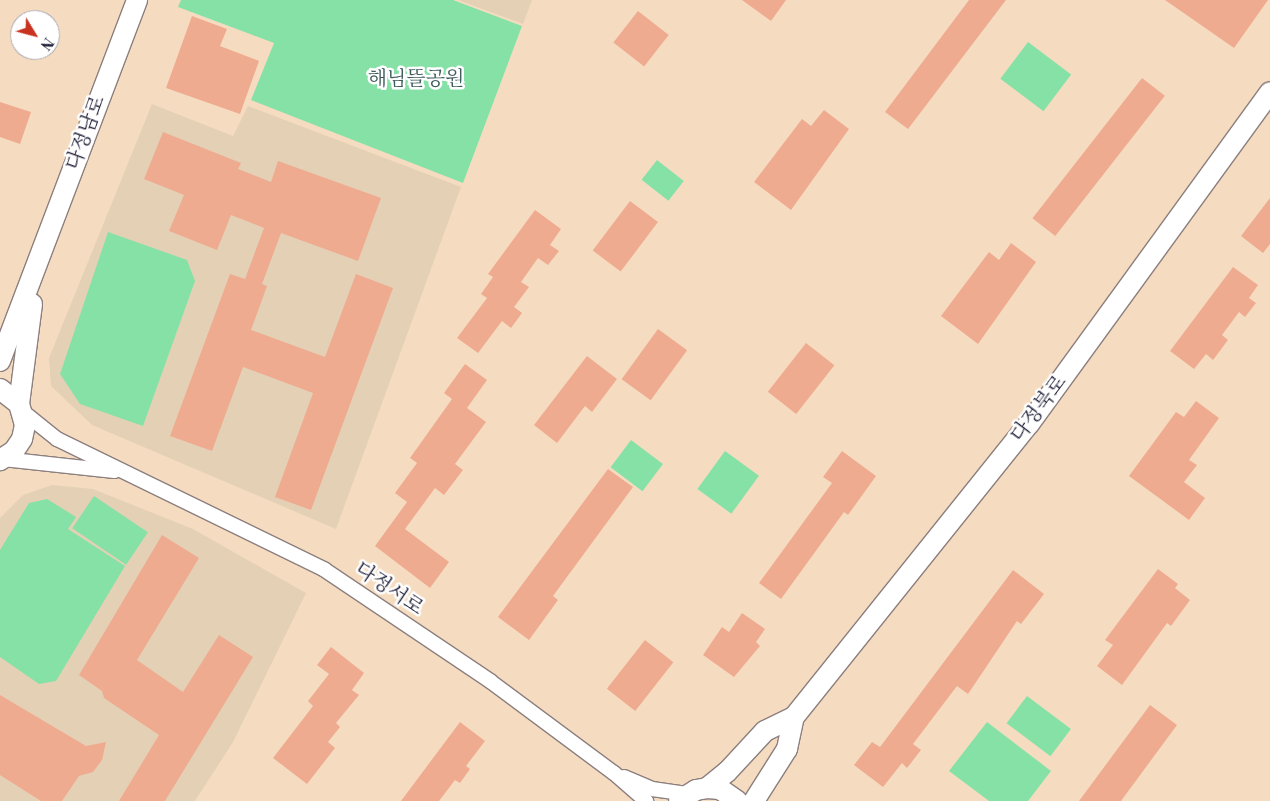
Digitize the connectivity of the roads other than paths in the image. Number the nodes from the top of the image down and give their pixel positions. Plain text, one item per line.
1 (137, 0) edge
2 (1270, 92) edge
3 (37, 267) junction
4 (0, 361) edge
5 (0, 389) edge
6 (20, 407) junction
7 (1, 460) edge
8 (122, 472) junction
9 (794, 717) junction
10 (614, 773) junction
11 (707, 788) junction
12 (683, 798) edge
13 (646, 801) edge
14 (737, 801) edge
15 (754, 801) edge

1 - 3 street, 다정남로
2 - 9 street, 다정북로
3 - 4 street
3 - 6 street
5 - 6 street
6 - 7 street
6 - 8 street, 다정서로
7 - 8 street
8 - 10 street, 다정서로
9 - 11 street
9 - 15 street
10 - 12 street
10 - 13 street
11 - 12 street
11 - 14 street

